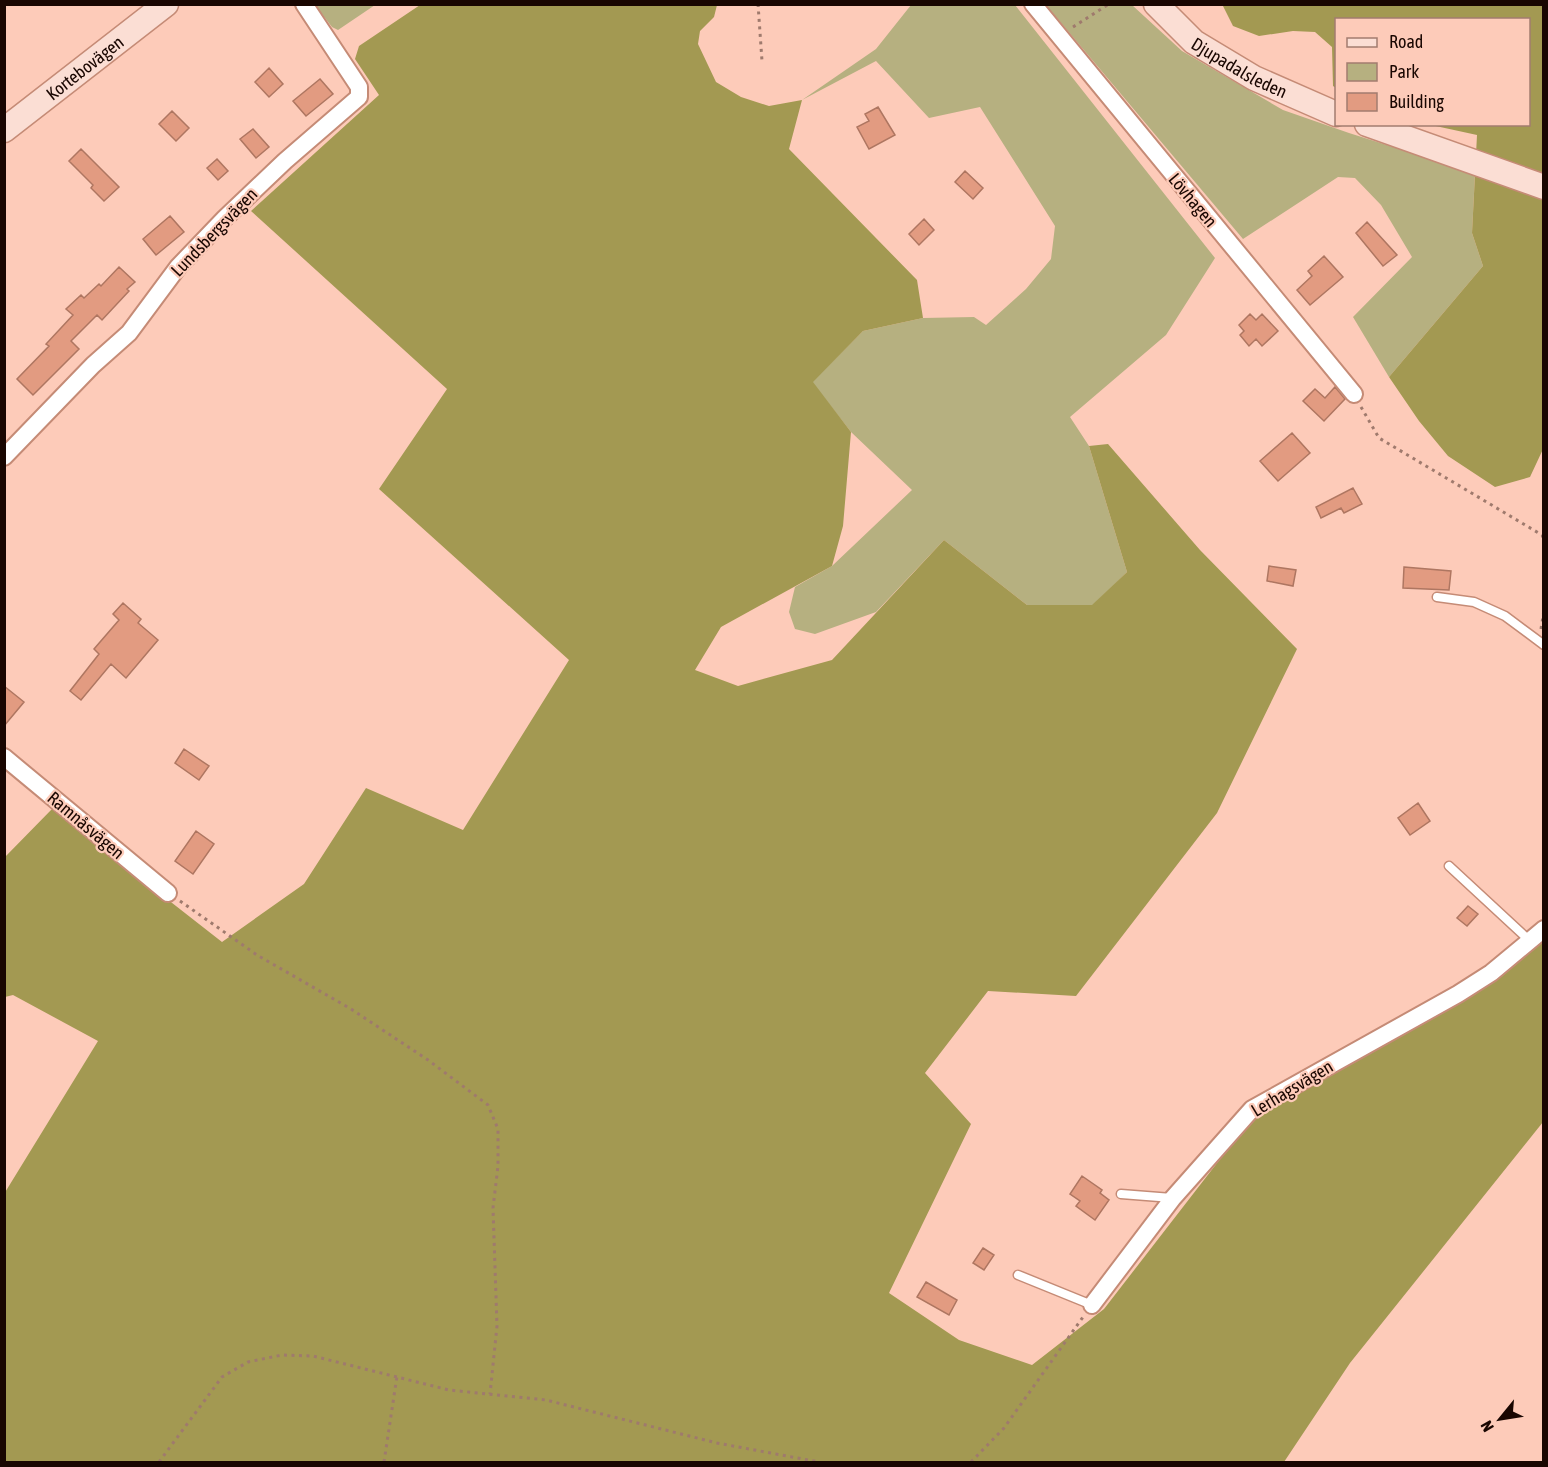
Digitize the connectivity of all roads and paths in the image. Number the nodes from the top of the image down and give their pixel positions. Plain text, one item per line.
1 (166, 4) edge
2 (304, 4) edge
3 (758, 4) edge
4 (1033, 4) edge
5 (1109, 4) edge
6 (1156, 4) edge
7 (1059, 36) junction
8 (762, 61) dead end
9 (1335, 114) edge
10 (1373, 126) edge
11 (4, 130) edge
12 (1544, 187) edge
13 (1354, 394) joint
14 (4, 457) edge
15 (1544, 539) edge
16 (1437, 597) dead end
17 (1544, 645) edge
18 (4, 757) edge
19 (1449, 866) dead end
20 (168, 893) joint
21 (1544, 929) edge
22 (1530, 941) junction
23 (1121, 1194) dead end
24 (1173, 1198) junction
25 (1018, 1275) dead end
26 (1092, 1305) junction
27 (397, 1376) junction
28 (490, 1394) junction
29 (159, 1462) edge
30 (384, 1462) edge
31 (819, 1462) edge
32 (971, 1462) edge

1 - 11 street, Kortebovägen
2 - 14 street, Lundsbergsvägen
3 - 8 path
4 - 7 street, Lövhagen
5 - 7 path
6 - 9 street, Djupadalsleden
7 - 13 street, Lövhagen
10 - 12 street
13 - 15 path
16 - 17 lane
18 - 20 street, Ramnåsvägen
19 - 22 lane
20 - 28 path
21 - 22 street, Lerhagsvägen
22 - 24 street, Lerhagsvägen
23 - 24 lane
24 - 26 street, Lerhagsvägen
25 - 26 lane
26 - 32 path
27 - 28 path
27 - 29 path
27 - 30 path
28 - 31 path

